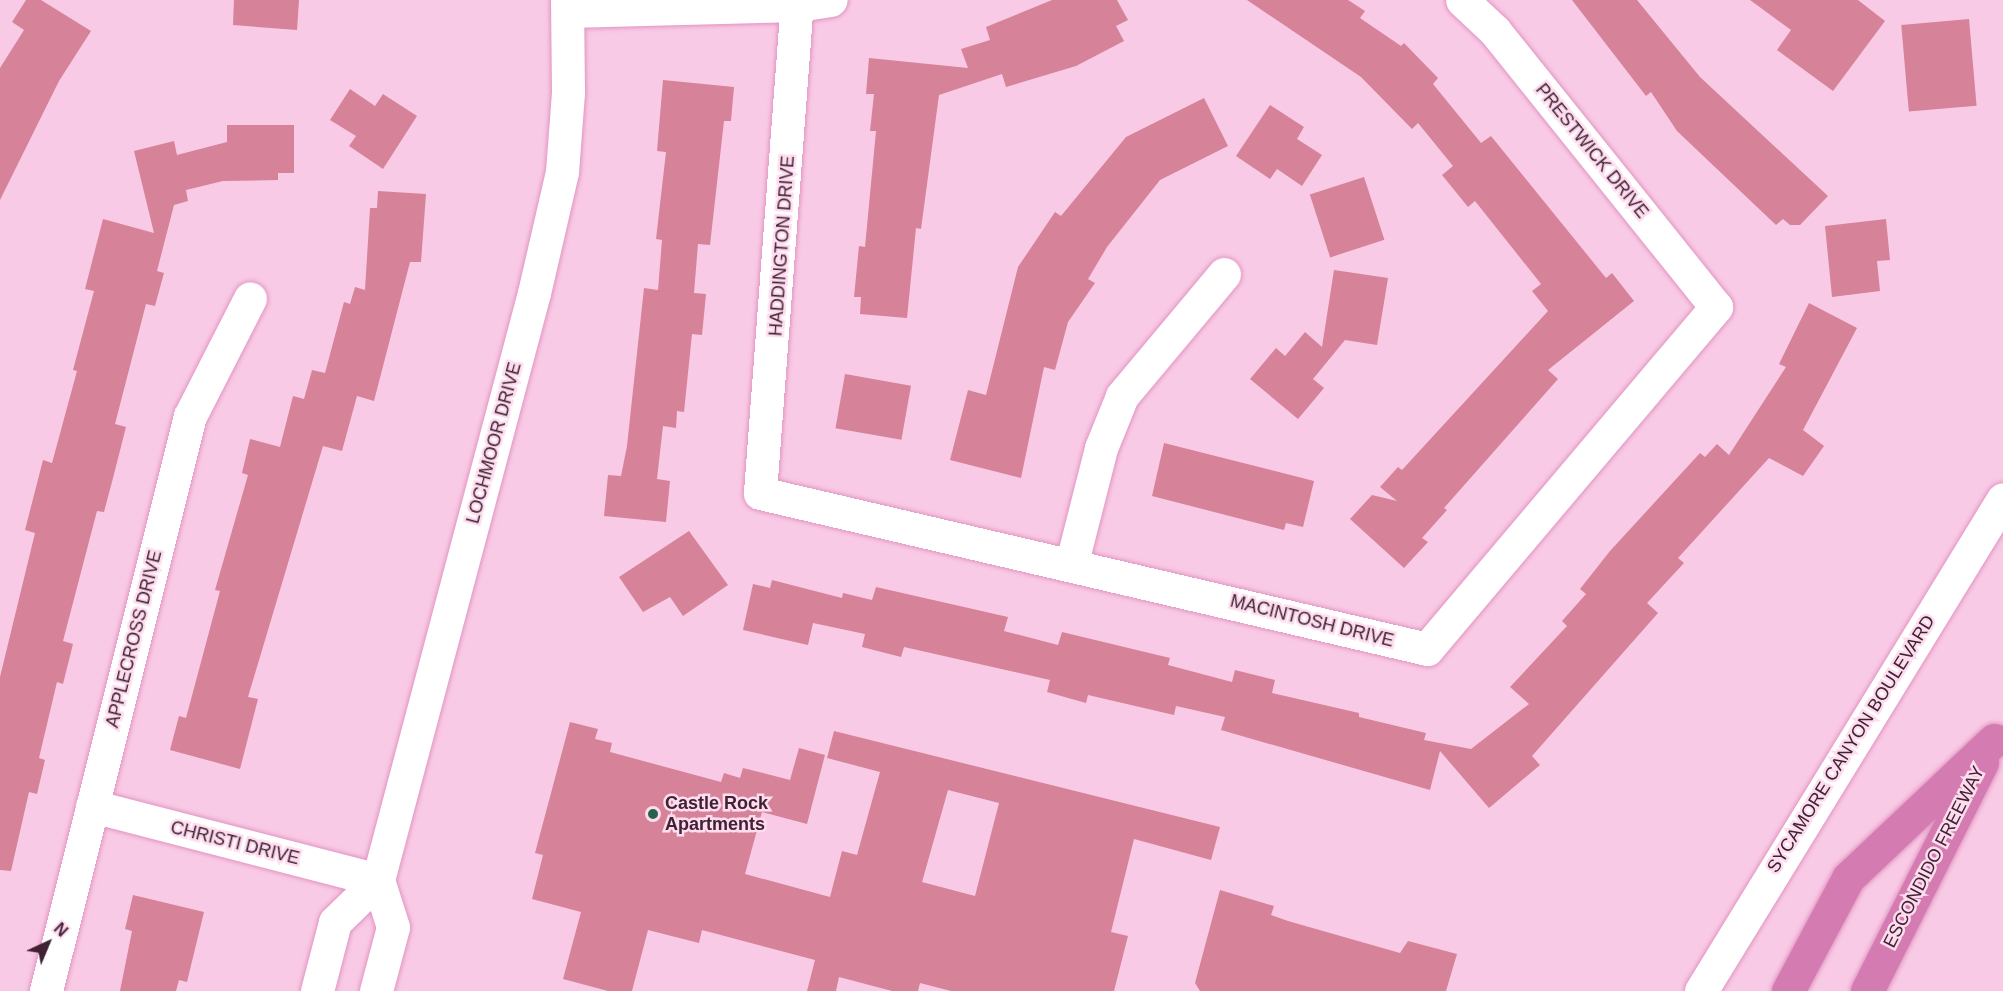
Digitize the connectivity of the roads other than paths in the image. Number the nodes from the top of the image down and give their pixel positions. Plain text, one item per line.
1 (831, 0) edge
2 (1462, 0) edge
3 (798, 3) edge
4 (567, 5) edge
5 (1224, 274) dead end
6 (250, 298) dead end
7 (1716, 307) joint
8 (760, 493) joint
9 (2003, 499) edge
10 (1072, 562) junction
11 (1999, 732) edge
12 (92, 806) junction
13 (378, 880) junction
14 (46, 991) edge
15 (317, 991) edge
16 (376, 991) edge
17 (1701, 991) edge
18 (1788, 991) edge
19 (1868, 991) edge

1 - 3 street
2 - 7 street, PRESTWICK DRIVE
3 - 4 street
3 - 8 street, HADDINGTON DRIVE
4 - 13 street, LOCHMOOR DRIVE
5 - 10 street
6 - 12 street, APPLECROSS DRIVE
7 - 10 street, MACINTOSH DRIVE
8 - 10 street, MACINTOSH DRIVE
9 - 17 street, SYCAMORE CANYON BOULEVARD
11 - 18 highway
11 - 19 highway, ESCONDIDO FREEWAY
12 - 13 street, CHRISTI DRIVE
12 - 14 street, APPLECROSS DRIVE
13 - 15 street
13 - 16 street

